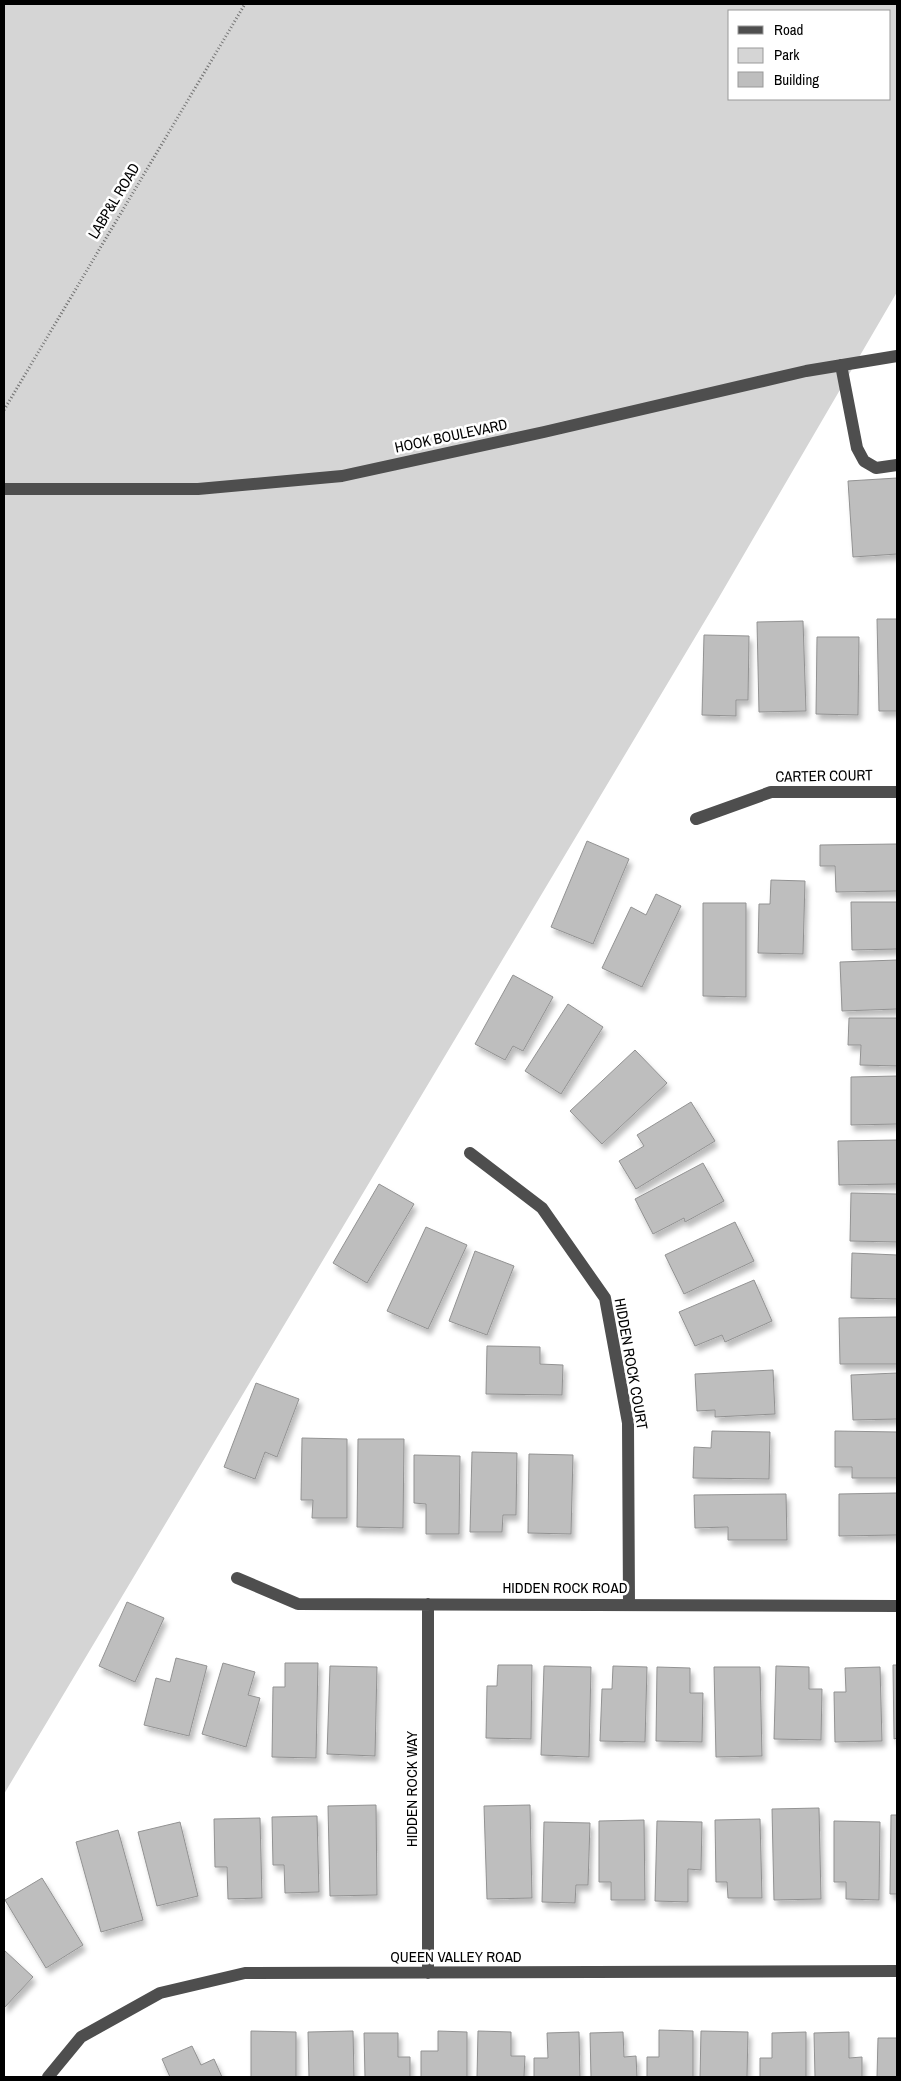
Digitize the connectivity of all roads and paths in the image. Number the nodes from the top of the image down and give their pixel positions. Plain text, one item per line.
1 (245, 4) edge
2 (897, 356) edge
3 (841, 365) junction
4 (4, 410) edge
5 (897, 465) edge
6 (4, 489) edge
7 (897, 792) edge
8 (696, 819) dead end
9 (470, 1153) dead end
10 (237, 1578) dead end
11 (428, 1604) junction
12 (629, 1605) junction
13 (897, 1606) edge
14 (897, 1972) edge
15 (428, 1973) junction
16 (48, 2077) edge

1 - 4 path, LABP&L ROAD
2 - 3 street, HOOK BOULEVARD
3 - 5 street
3 - 6 street, HOOK BOULEVARD
7 - 8 street, CARTER COURT
9 - 12 street, HIDDEN ROCK COURT
10 - 11 street, HIDDEN ROCK ROAD
11 - 12 street, HIDDEN ROCK ROAD
11 - 15 street, HIDDEN ROCK WAY
12 - 13 street, HIDDEN ROCK ROAD
14 - 15 street, QUEEN VALLEY ROAD
15 - 16 street, QUEEN VALLEY ROAD

